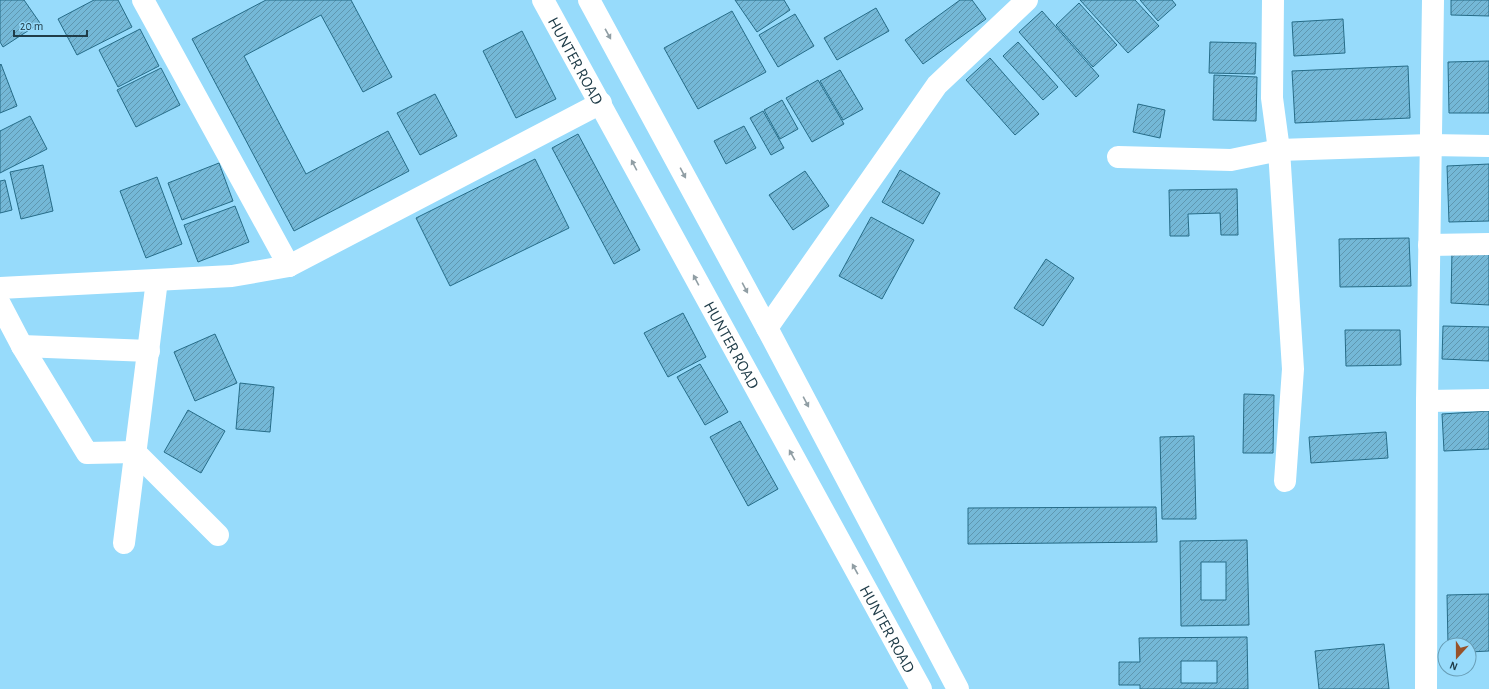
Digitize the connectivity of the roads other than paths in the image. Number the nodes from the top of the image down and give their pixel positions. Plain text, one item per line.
1 (143, 0) edge
2 (543, 0) edge
3 (589, 0) edge
4 (1026, 0) edge
5 (1273, 0) edge
6 (1433, 0) edge
7 (601, 103) junction
8 (1430, 145) junction
9 (1489, 146) edge
10 (1279, 150) junction
11 (1118, 157) dead end
12 (1489, 244) edge
13 (1429, 245) junction
14 (289, 266) junction
15 (158, 280) junction
16 (0, 288) edge
17 (0, 304) edge
18 (767, 328) junction
19 (22, 346) junction
20 (148, 351) junction
21 (1489, 400) edge
22 (1427, 401) junction
23 (135, 452) junction
24 (1285, 481) dead end
25 (218, 535) dead end
26 (124, 543) dead end
27 (921, 689) edge
28 (958, 689) edge
29 (1426, 689) edge

1 - 14 street
2 - 7 street, HUNTER ROAD
3 -> 18 street, HUNTER ROAD
4 - 18 street
5 - 10 street
6 - 8 street
7 - 14 street
27 -> 7 street, HUNTER ROAD
8 - 9 street
8 - 10 street
8 - 13 street
10 - 11 street
10 - 24 street
12 - 13 street
13 - 22 street
14 - 15 street
15 - 16 street
15 - 20 street
17 - 19 street
18 -> 28 street, HUNTER ROAD
19 - 20 street
19 - 23 street
20 - 23 street
21 - 22 street
22 - 29 street
23 - 25 street
23 - 26 street

